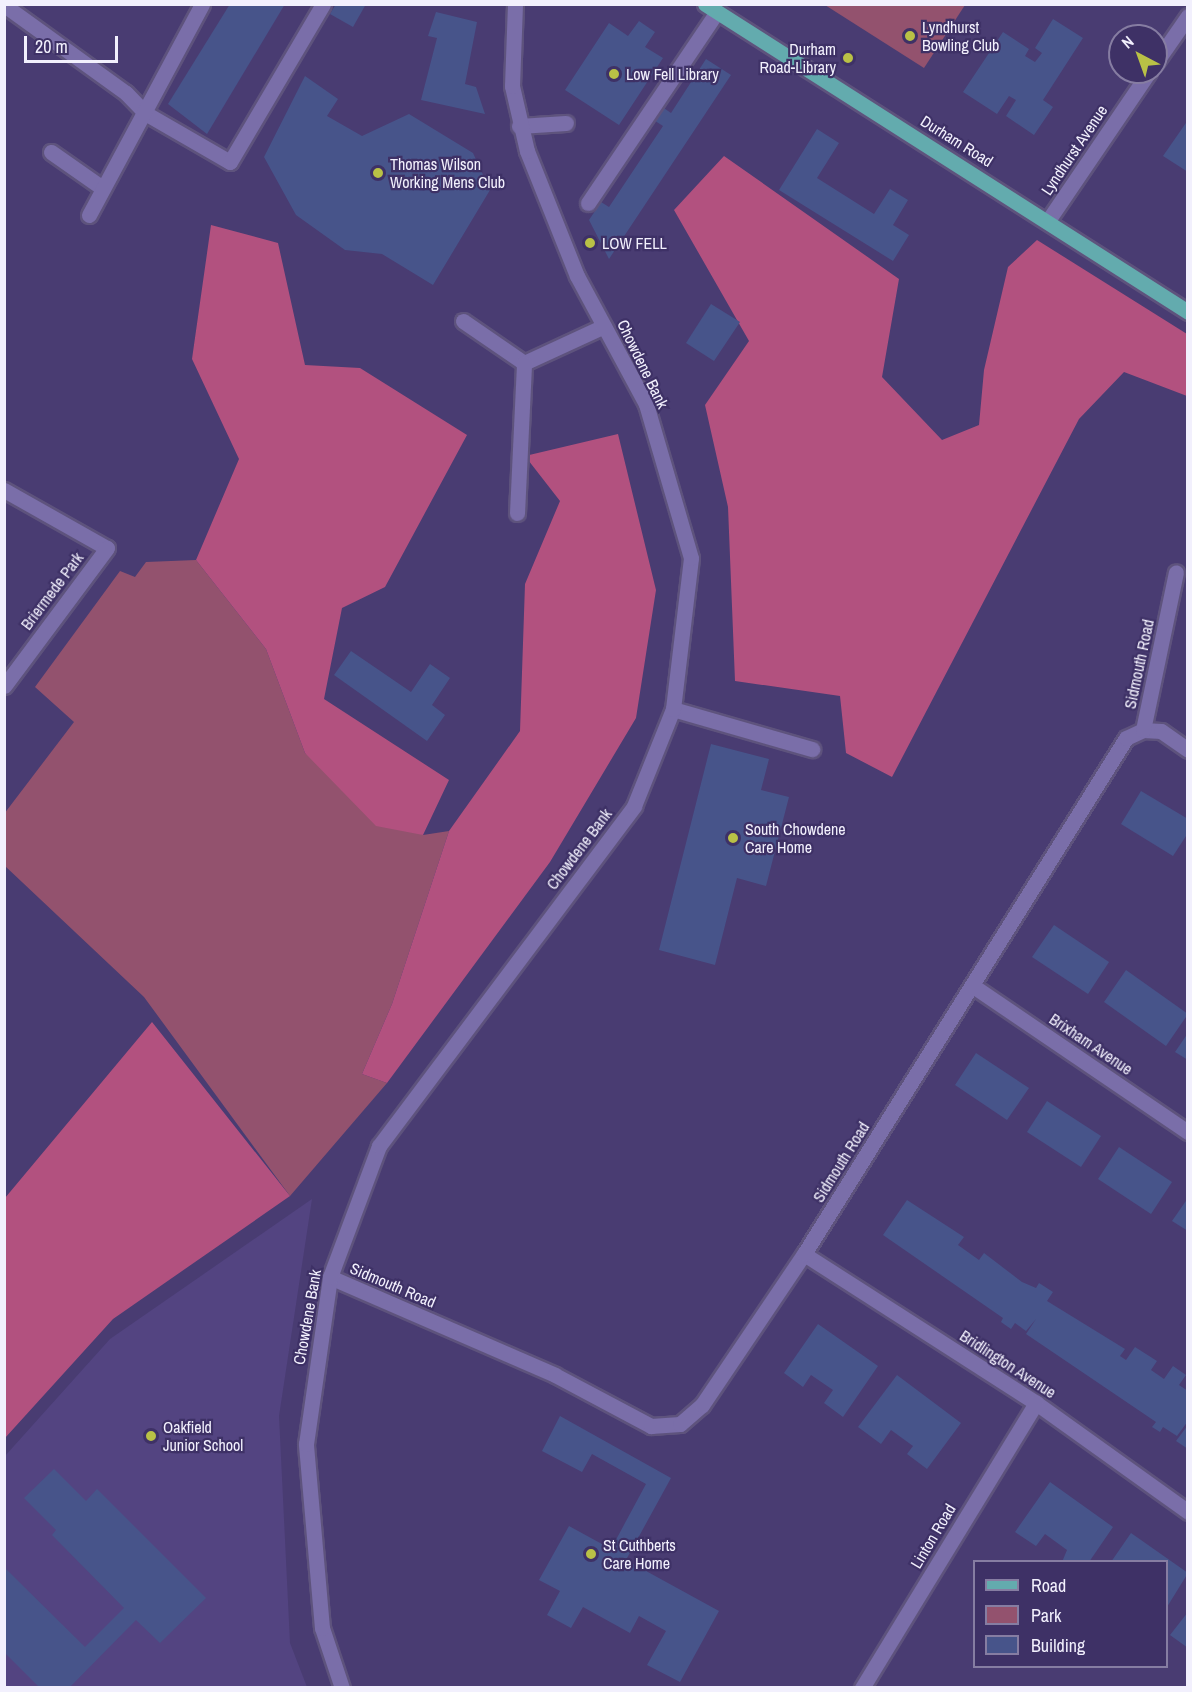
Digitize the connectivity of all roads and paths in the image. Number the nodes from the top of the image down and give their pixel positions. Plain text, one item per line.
1 (202, 4) edge
2 (323, 4) edge
3 (515, 4) edge
4 (4, 5) edge
5 (711, 8) edge
6 (1188, 16) edge
7 (1168, 45) edge
8 (1141, 84) edge
9 (145, 113) junction
10 (566, 123) dead end
11 (519, 126) junction
12 (51, 152) dead end
13 (101, 187) junction
14 (588, 202) dead end
15 (89, 214) dead end
16 (1049, 219) junction
17 (1188, 312) edge
18 (463, 321) dead end
19 (604, 326) junction
20 (524, 363) junction
21 (4, 490) edge
22 (517, 513) dead end
23 (1176, 572) dead end
24 (4, 686) edge
25 (673, 709) junction
26 (1143, 730) junction
27 (812, 749) dead end
28 (1188, 750) edge
29 (973, 987) junction
30 (1188, 1132) edge
31 (804, 1254) junction
32 (330, 1277) junction
33 (1036, 1403) junction
34 (1188, 1512) edge
35 (342, 1688) edge
36 (862, 1688) edge

1 - 9 street
2 - 9 street
3 - 11 street, Chowdene Bank
4 - 9 street
5 - 14 street
5 - 16 main road, Durham Road
6 - 7 street
8 - 16 street, Lyndhurst Avenue
9 - 13 street
10 - 11 street
11 - 19 street, Chowdene Bank
12 - 13 street
13 - 15 street
16 - 17 main road, Durham Road
18 - 20 street
19 - 20 street
19 - 25 street, Chowdene Bank
20 - 22 street
21 - 24 street, Briermede Park
23 - 26 street, Sidmouth Road
25 - 27 street
25 - 32 street, Chowdene Bank
26 - 28 street
26 - 29 street, Sidmouth Road
29 - 30 street, Brixham Avenue
29 - 31 street, Sidmouth Road
31 - 32 street, Sidmouth Road
31 - 33 street, Bridlington Avenue
32 - 35 street, Chowdene Bank
33 - 34 street, Bridlington Avenue
33 - 36 street, Linton Road

